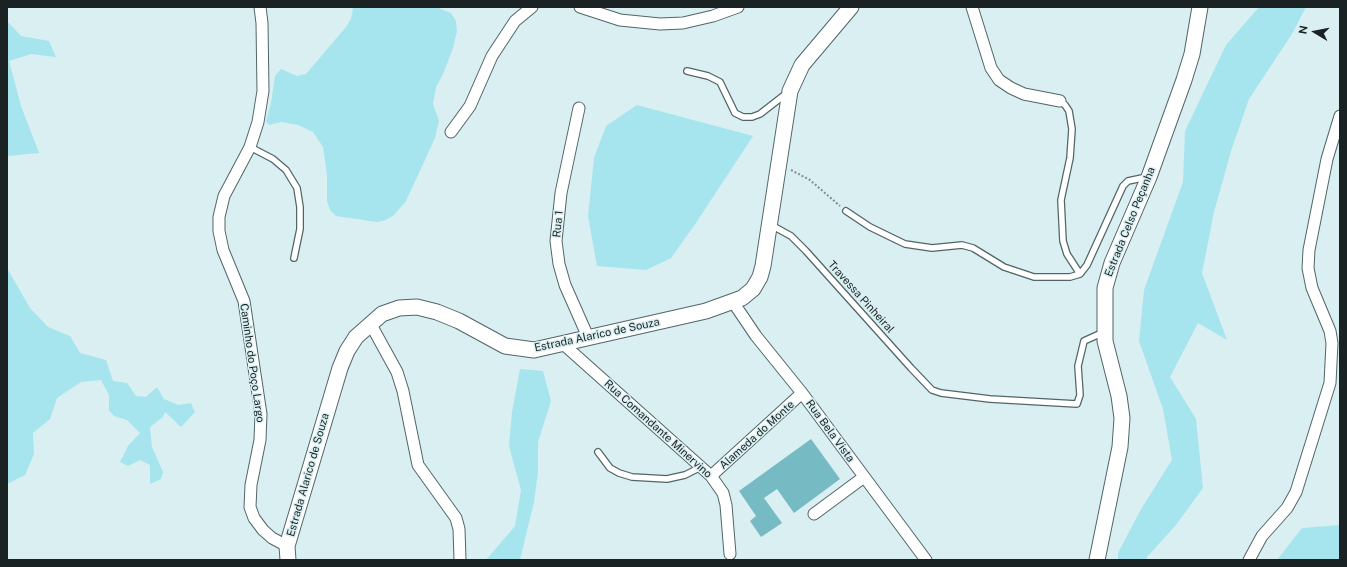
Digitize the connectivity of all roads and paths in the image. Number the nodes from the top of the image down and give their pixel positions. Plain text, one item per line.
1 (260, 7) edge
2 (532, 7) edge
3 (580, 7) edge
4 (738, 7) edge
5 (851, 7) edge
6 (972, 7) edge
7 (1200, 7) edge
8 (687, 71) dead end
9 (790, 91) junction
10 (1060, 101) joint
11 (578, 108) dead end
12 (1340, 116) edge
13 (451, 132) dead end
14 (250, 147) junction
15 (779, 164) junction
16 (1149, 177) junction
17 (846, 211) joint
18 (769, 224) junction
19 (294, 258) dead end
20 (1080, 274) junction
21 (733, 302) junction
22 (370, 323) junction
23 (1104, 332) junction
24 (588, 337) junction
25 (562, 343) junction
26 (802, 394) junction
27 (598, 452) dead end
28 (701, 467) junction
29 (711, 476) junction
30 (864, 477) junction
31 (814, 514) dead end
32 (288, 553) edge
33 (730, 557) edge
34 (460, 560) edge
35 (926, 560) edge
36 (1097, 560) edge
37 (1249, 560) edge

1 - 14 street, Caminho do Poço Largo
2 - 13 street
3 - 4 street
5 - 9 main road, Estrada Alarico de Souza
6 - 10 street
7 - 16 main road, Estrada Celso Peçanha
8 - 9 lane
9 - 15 main road, Estrada Alarico de Souza
10 - 20 lane
11 - 24 street, Rua 1
12 - 37 street
14 - 19 lane
14 - 32 street, Caminho do Poço Largo
15 - 17 path
15 - 18 main road, Estrada Alarico de Souza
16 - 20 lane
16 - 23 main road, Estrada Celso Peçanha
17 - 20 lane
18 - 21 main road, Estrada Alarico de Souza
18 - 23 lane, Travessa Pinheiral
21 - 24 main road, Estrada Alarico de Souza
21 - 26 street, Rua Bela Vista
22 - 25 main road, Estrada Alarico de Souza
22 - 32 main road, Estrada Alarico de Souza
22 - 34 street
23 - 36 main road, Estrada Celso Peçanha
24 - 25 main road, Estrada Alarico de Souza
25 - 28 street, Rua Comandante Minervino
26 - 29 street, Alameda do Monte
26 - 30 street, Rua Bela Vista
27 - 28 lane
28 - 29 street, Rua Comandante Minervino
29 - 33 street, Rua Comandante Minervino
30 - 31 street
30 - 35 street, Rua Bela Vista

